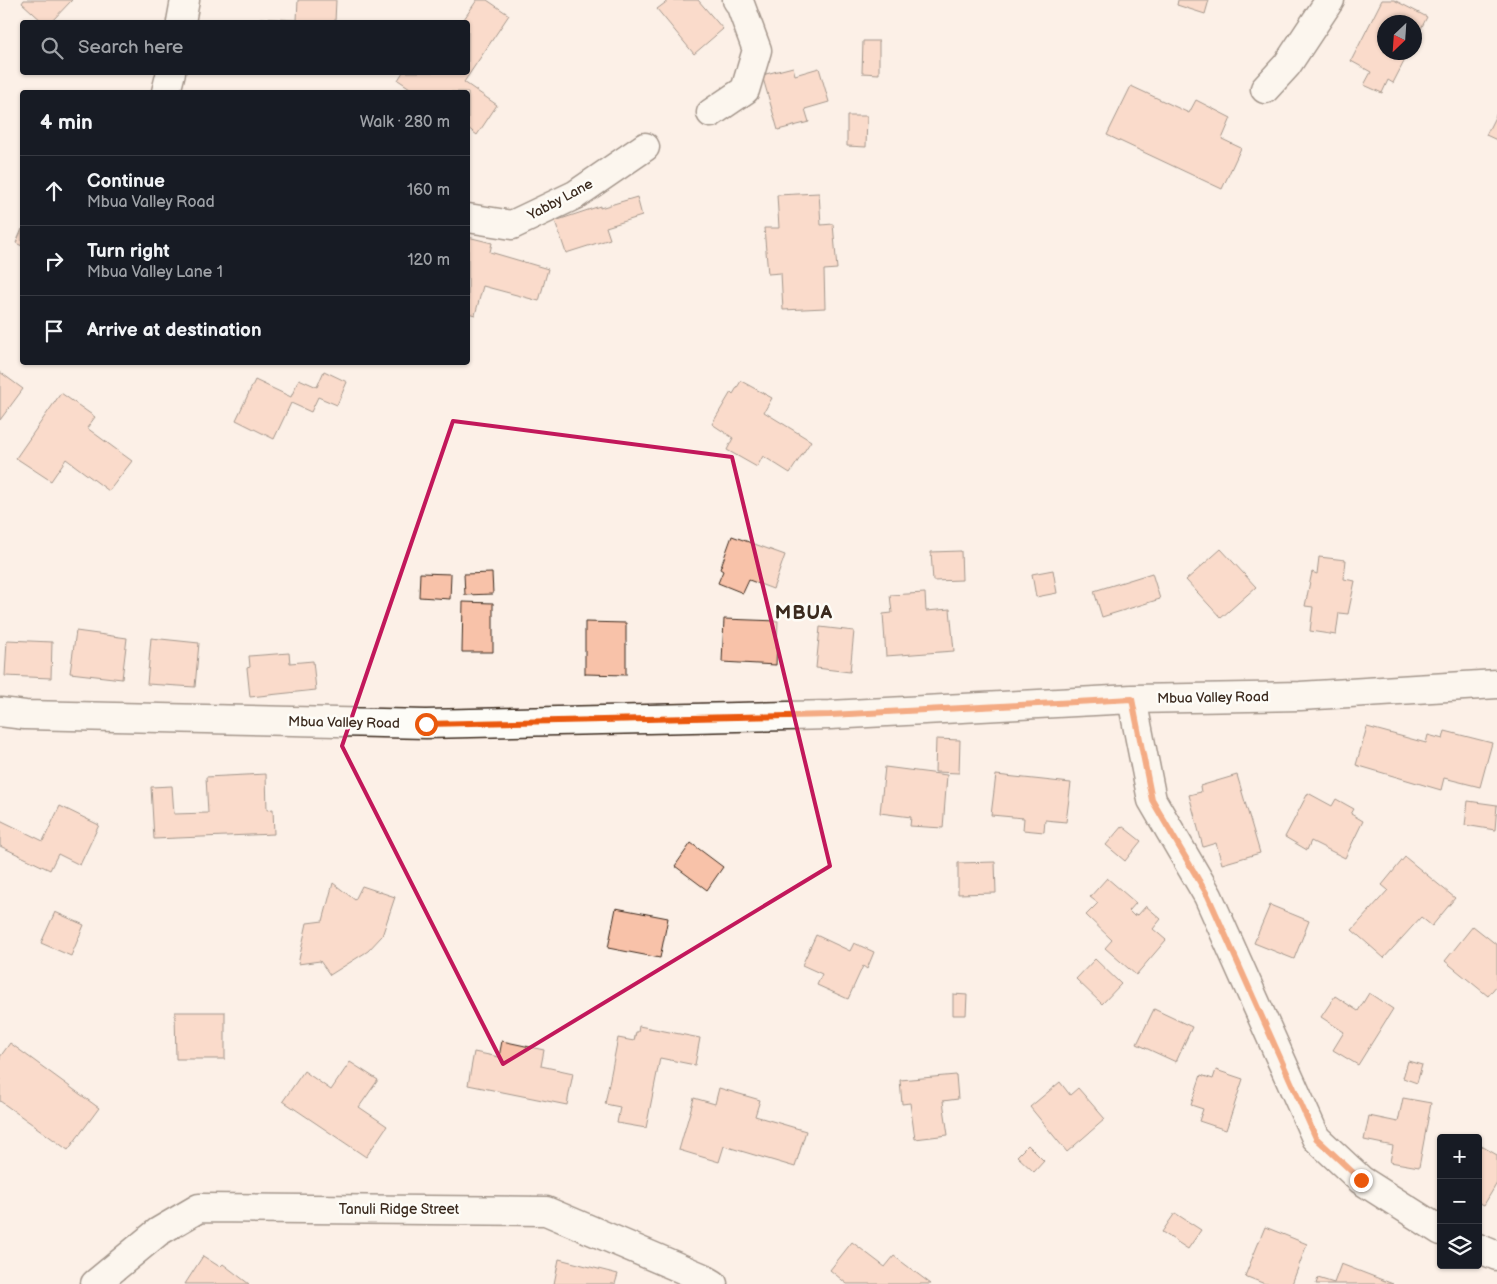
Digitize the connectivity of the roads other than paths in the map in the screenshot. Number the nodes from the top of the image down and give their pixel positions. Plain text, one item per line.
1 (184, 0) edge
2 (738, 0) edge
3 (1330, 0) edge
4 (182, 20) edge
5 (170, 75) edge
6 (1265, 89) dead end
7 (166, 90) edge
8 (711, 113) dead end
9 (645, 147) dead end
10 (470, 218) edge
11 (1497, 684) edge
12 (1132, 699) junction
13 (0, 712) edge
14 (1437, 1228) edge
15 (1482, 1250) edge
16 (1497, 1256) edge
17 (127, 1272) edge
18 (95, 1284) edge
19 (713, 1284) edge

1 - 4 street
2 - 8 street
3 - 6 street
5 - 7 street
9 - 10 street, Yabby Lane
11 - 12 street, Mbua Valley Road
12 - 13 street, Mbua Valley Road
12 - 14 street
15 - 16 street
17 - 18 street, Tanuli Ridge Street
17 - 19 street, Tanuli Ridge Street

